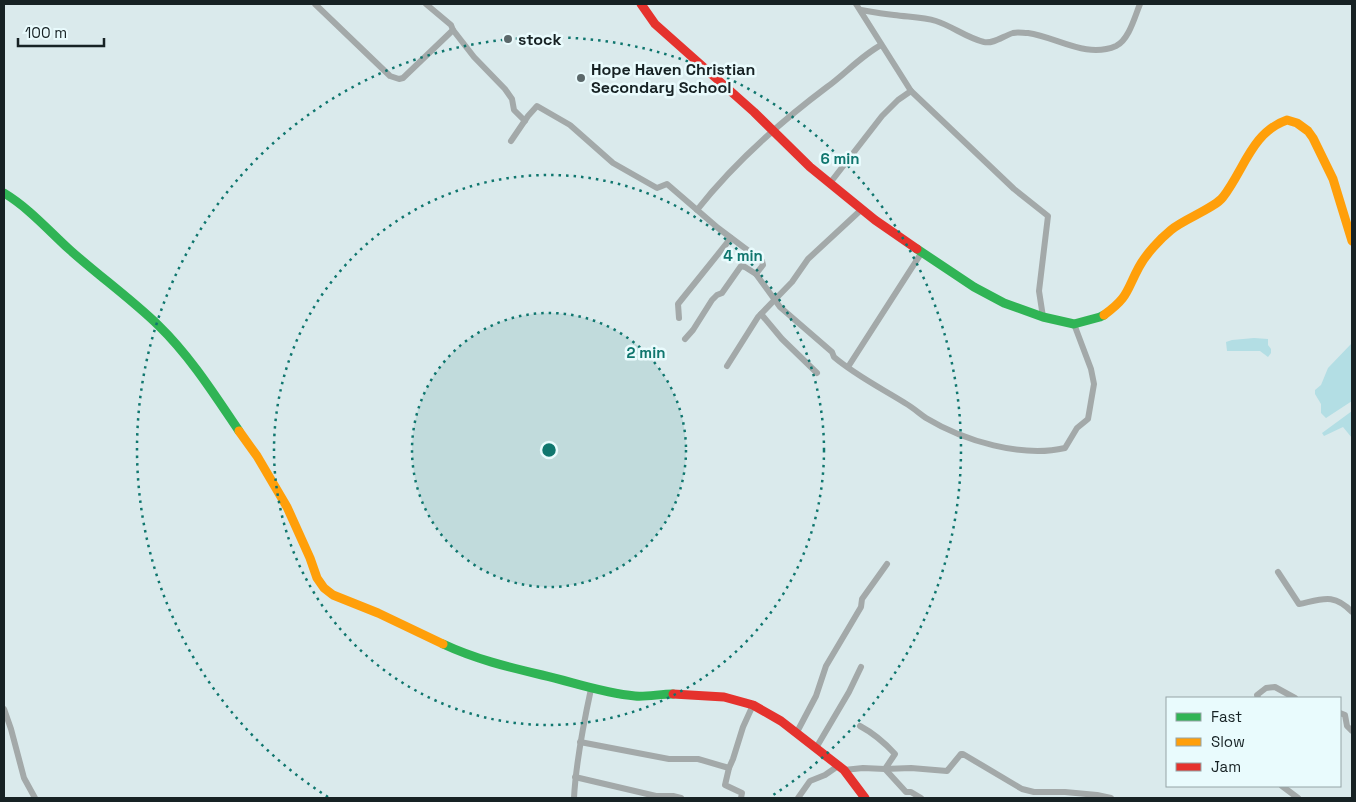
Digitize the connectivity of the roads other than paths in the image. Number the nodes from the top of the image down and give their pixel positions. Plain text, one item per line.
1 (316, 4) edge
2 (426, 4) edge
3 (641, 4) edge
4 (856, 4) edge
5 (1140, 4) edge
6 (861, 10) junction
7 (453, 30) junction
8 (881, 45) junction
9 (911, 91) junction
10 (525, 121) junction
11 (772, 132) junction
12 (511, 141) dead end
13 (830, 183) junction
14 (4, 193) edge
15 (862, 209) junction
16 (697, 210) junction
17 (731, 238) junction
18 (1352, 241) edge
19 (922, 252) junction
20 (756, 274) junction
21 (774, 300) junction
22 (762, 314) junction
23 (1043, 317) junction
24 (679, 318) dead end
25 (1074, 324) junction
26 (685, 339) dead end
27 (727, 366) dead end
28 (848, 367) junction
29 (817, 372) dead end
30 (887, 564) dead end
31 (1278, 572) dead end
32 (1352, 612) edge
33 (861, 667) dead end
34 (591, 689) junction
35 (1258, 697) edge
36 (1293, 697) edge
37 (753, 705) junction
38 (4, 709) edge
39 (1341, 713) edge
40 (860, 726) dead end
41 (1352, 731) edge
42 (797, 732) junction
43 (580, 742) junction
44 (816, 748) junction
45 (729, 768) junction
46 (841, 768) junction
47 (885, 769) junction
48 (575, 777) junction
49 (1283, 787) edge
50 (1028, 790) junction
51 (1064, 795) edge
52 (655, 797) edge
53 (35, 798) edge
54 (574, 798) edge
55 (680, 798) edge
56 (741, 798) edge
57 (798, 798) edge
58 (865, 798) edge
59 (921, 798) edge
60 (1024, 798) edge
61 (1111, 798) edge
62 (1298, 798) edge

1 - 7 street
2 - 7 street
3 - 11 street
4 - 6 street
5 - 6 street
6 - 8 street
7 - 10 street
8 - 9 street
8 - 11 street
9 - 13 street
9 - 23 street
10 - 12 street
10 - 16 street
11 - 13 street
11 - 16 street
13 - 15 street
14 - 34 street
15 - 19 street
15 - 21 street
16 - 17 street
17 - 20 street
17 - 24 street
18 - 25 street
19 - 23 street
19 - 28 street
20 - 21 street
20 - 26 street
21 - 22 street
21 - 28 street
22 - 27 street
22 - 29 street
23 - 25 street
25 - 28 street
30 - 42 street
31 - 32 street
33 - 44 street
34 - 37 street
34 - 43 street
35 - 36 street
37 - 42 street
37 - 45 street
38 - 53 street
39 - 41 street
40 - 47 street
42 - 44 street
43 - 45 street
43 - 48 street
44 - 46 street
45 - 56 street
46 - 47 street
46 - 57 street
46 - 58 street
47 - 50 street
47 - 59 street
48 - 52 street
48 - 54 street
49 - 62 street
50 - 51 street
50 - 60 street
51 - 61 street
52 - 55 street

